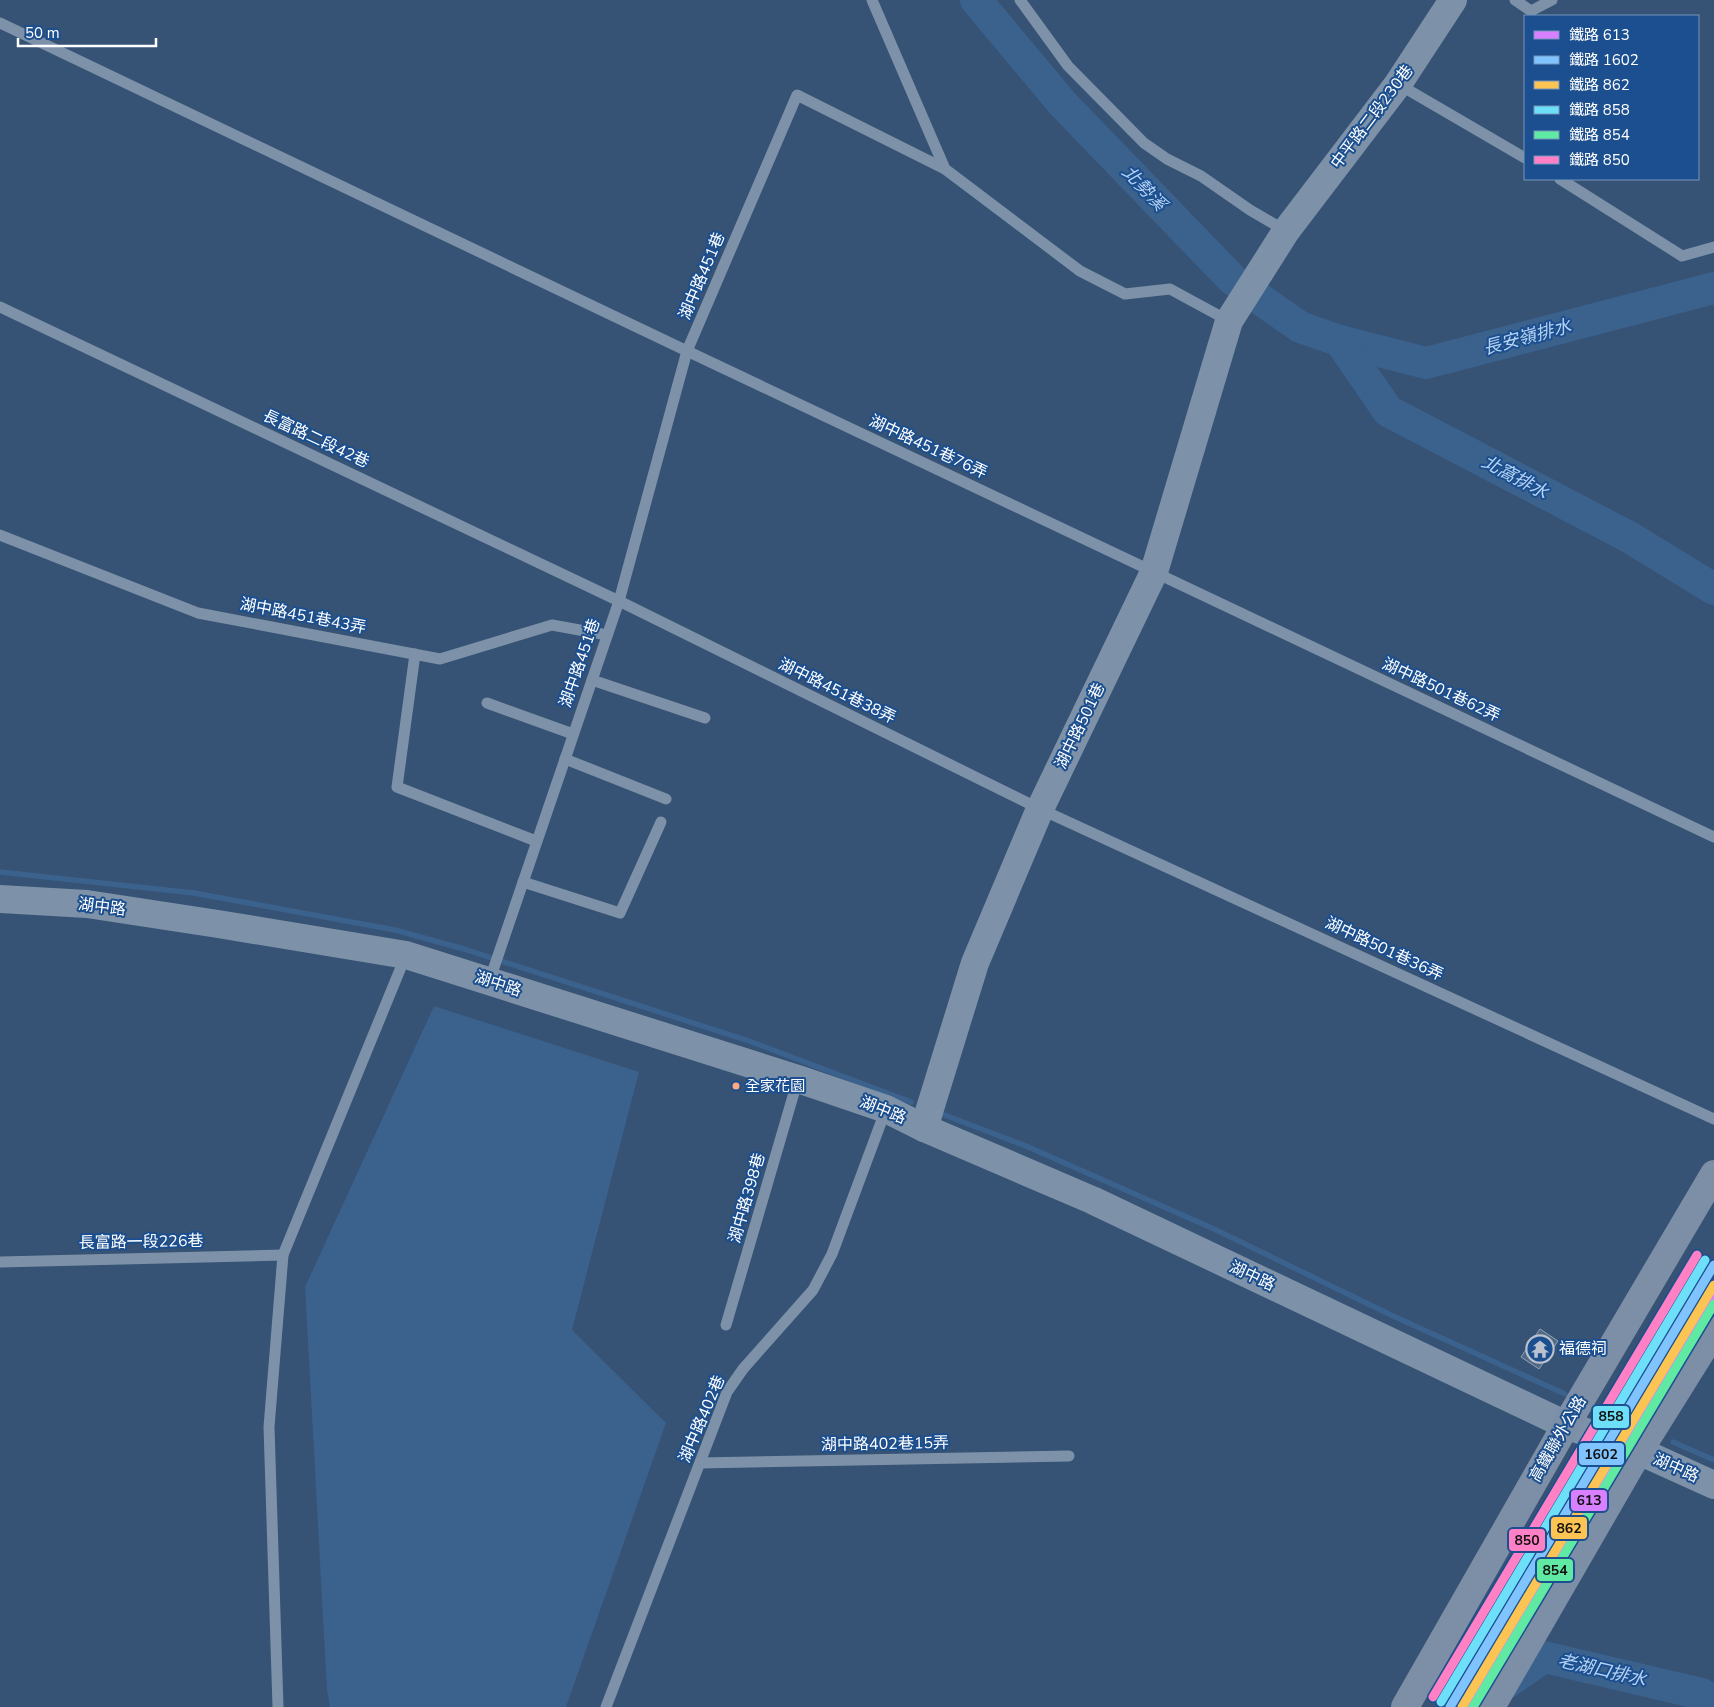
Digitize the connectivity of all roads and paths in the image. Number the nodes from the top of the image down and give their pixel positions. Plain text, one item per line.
1 (872, 0) edge
2 (1020, 0) edge
3 (1453, 0) edge
4 (1515, 0) edge
5 (1552, 0) edge
6 (0, 23) edge
7 (1398, 84) junction
8 (1524, 157) edge
9 (945, 169) junction
10 (1562, 180) edge
11 (1286, 231) junction
12 (1714, 246) edge
13 (0, 307) edge
14 (1229, 321) junction
15 (687, 351) junction
16 (0, 535) edge
17 (1154, 572) junction
18 (619, 601) junction
19 (607, 635) junction
20 (415, 654) junction
21 (592, 680) junction
22 (487, 703) dead end
23 (705, 718) dead end
24 (573, 734) junction
25 (565, 759) junction
26 (666, 799) dead end
27 (1040, 809) junction
28 (661, 822) dead end
29 (1714, 837) edge
30 (536, 841) junction
31 (522, 882) junction
32 (0, 899) edge
33 (406, 955) junction
34 (489, 982) junction
35 (798, 1079) junction
36 (886, 1109) junction
37 (1714, 1119) edge
38 (924, 1128) junction
39 (1714, 1174) edge
40 (282, 1254) junction
41 (0, 1262) edge
42 (726, 1325) dead end
43 (1714, 1330) edge
44 (1566, 1425) junction
45 (1639, 1451) junction
46 (1069, 1456) dead end
47 (700, 1463) junction
48 (1714, 1485) edge
49 (278, 1707) edge
50 (606, 1707) edge
51 (1405, 1707) edge
52 (1491, 1707) edge

1 - 9 lane
2 - 11 lane
3 - 7 street, 中平路二段230巷
4 - 5 lane
6 - 15 lane, 湖中路451巷76弄
7 - 8 lane
7 - 11 street, 中平路二段230巷
9 - 14 lane, 湖中路451巷
9 - 15 lane, 湖中路451巷
10 - 12 lane
11 - 14 street, 中平路二段230巷
13 - 18 lane, 長富路二段42巷
14 - 17 street, 湖中路501巷
15 - 17 lane, 湖中路451巷76弄
15 - 18 lane, 湖中路451巷
16 - 20 lane, 湖中路451巷43弄
17 - 27 street, 湖中路501巷
17 - 29 lane, 湖中路501巷62弄
18 - 19 lane, 湖中路451巷
18 - 27 lane, 湖中路451巷38弄
19 - 20 lane, 湖中路451巷43弄
19 - 21 lane, 湖中路451巷
20 - 30 lane
21 - 23 lane
21 - 24 lane, 湖中路451巷
22 - 24 lane
24 - 25 lane, 湖中路451巷
25 - 26 lane
25 - 30 lane, 湖中路451巷
27 - 37 lane, 湖中路501巷36弄
27 - 38 street, 湖中路501巷
28 - 31 lane
30 - 31 lane, 湖中路451巷
31 - 34 lane, 湖中路451巷
32 - 33 street, 湖中路
33 - 34 street, 湖中路
33 - 40 lane
34 - 35 street, 湖中路
35 - 36 street, 湖中路
35 - 42 lane, 湖中路398巷
36 - 38 street, 湖中路
36 - 47 lane, 湖中路402巷
38 - 44 street, 湖中路
39 - 44 main road, 高鐵聯外公路
40 - 41 lane, 長富路一段226巷
40 - 49 lane
43 - 45 main road
44 - 45 street, 湖中路
44 - 51 main road, 高鐵聯外公路
45 - 48 street, 湖中路
45 - 52 main road
46 - 47 lane, 湖中路402巷15弄
47 - 50 lane, 湖中路402巷

